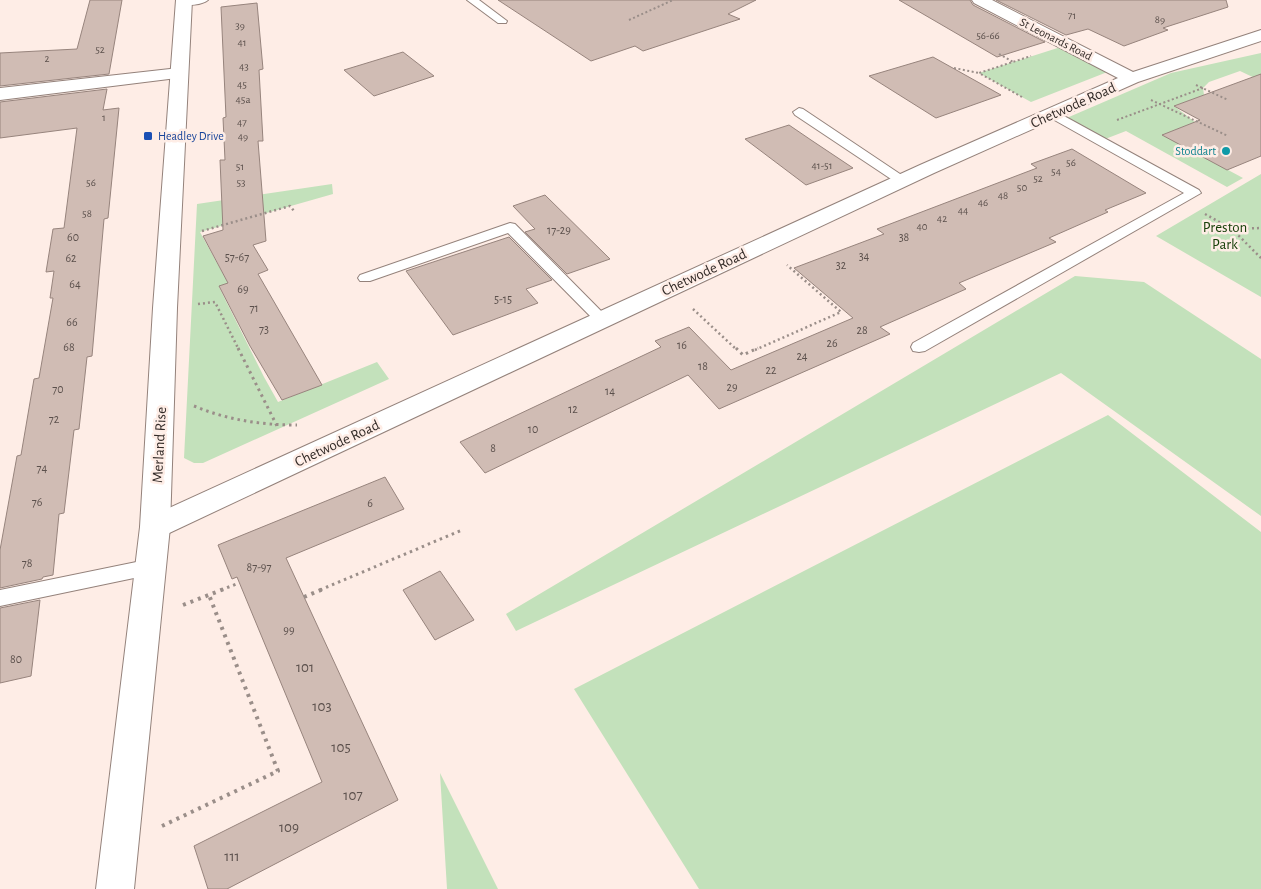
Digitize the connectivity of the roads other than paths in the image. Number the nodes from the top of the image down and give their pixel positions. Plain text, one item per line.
1 (203, 0) edge
2 (472, 0) edge
3 (980, 0) edge
4 (184, 1) edge
5 (502, 21) dead end
6 (1261, 35) edge
7 (179, 73) junction
8 (1126, 81) junction
9 (0, 94) edge
10 (799, 112) dead end
11 (1052, 114) junction
12 (902, 180) junction
13 (365, 278) dead end
14 (602, 320) junction
15 (919, 347) dead end
16 (155, 527) junction
17 (151, 567) junction
18 (0, 598) edge
19 (115, 889) edge

1 - 4 lane
2 - 5 lane
3 - 8 street, St Leonards Road
4 - 7 street, Merland Rise
6 - 8 street, Chetwode Road
7 - 9 street
7 - 16 street, Merland Rise
8 - 11 street, Chetwode Road
10 - 12 lane
11 - 12 street, Chetwode Road
11 - 15 lane
12 - 14 street, Chetwode Road
13 - 14 lane
14 - 16 street, Chetwode Road
16 - 17 street, Merland Rise
17 - 18 lane
17 - 19 street, Merland Rise

